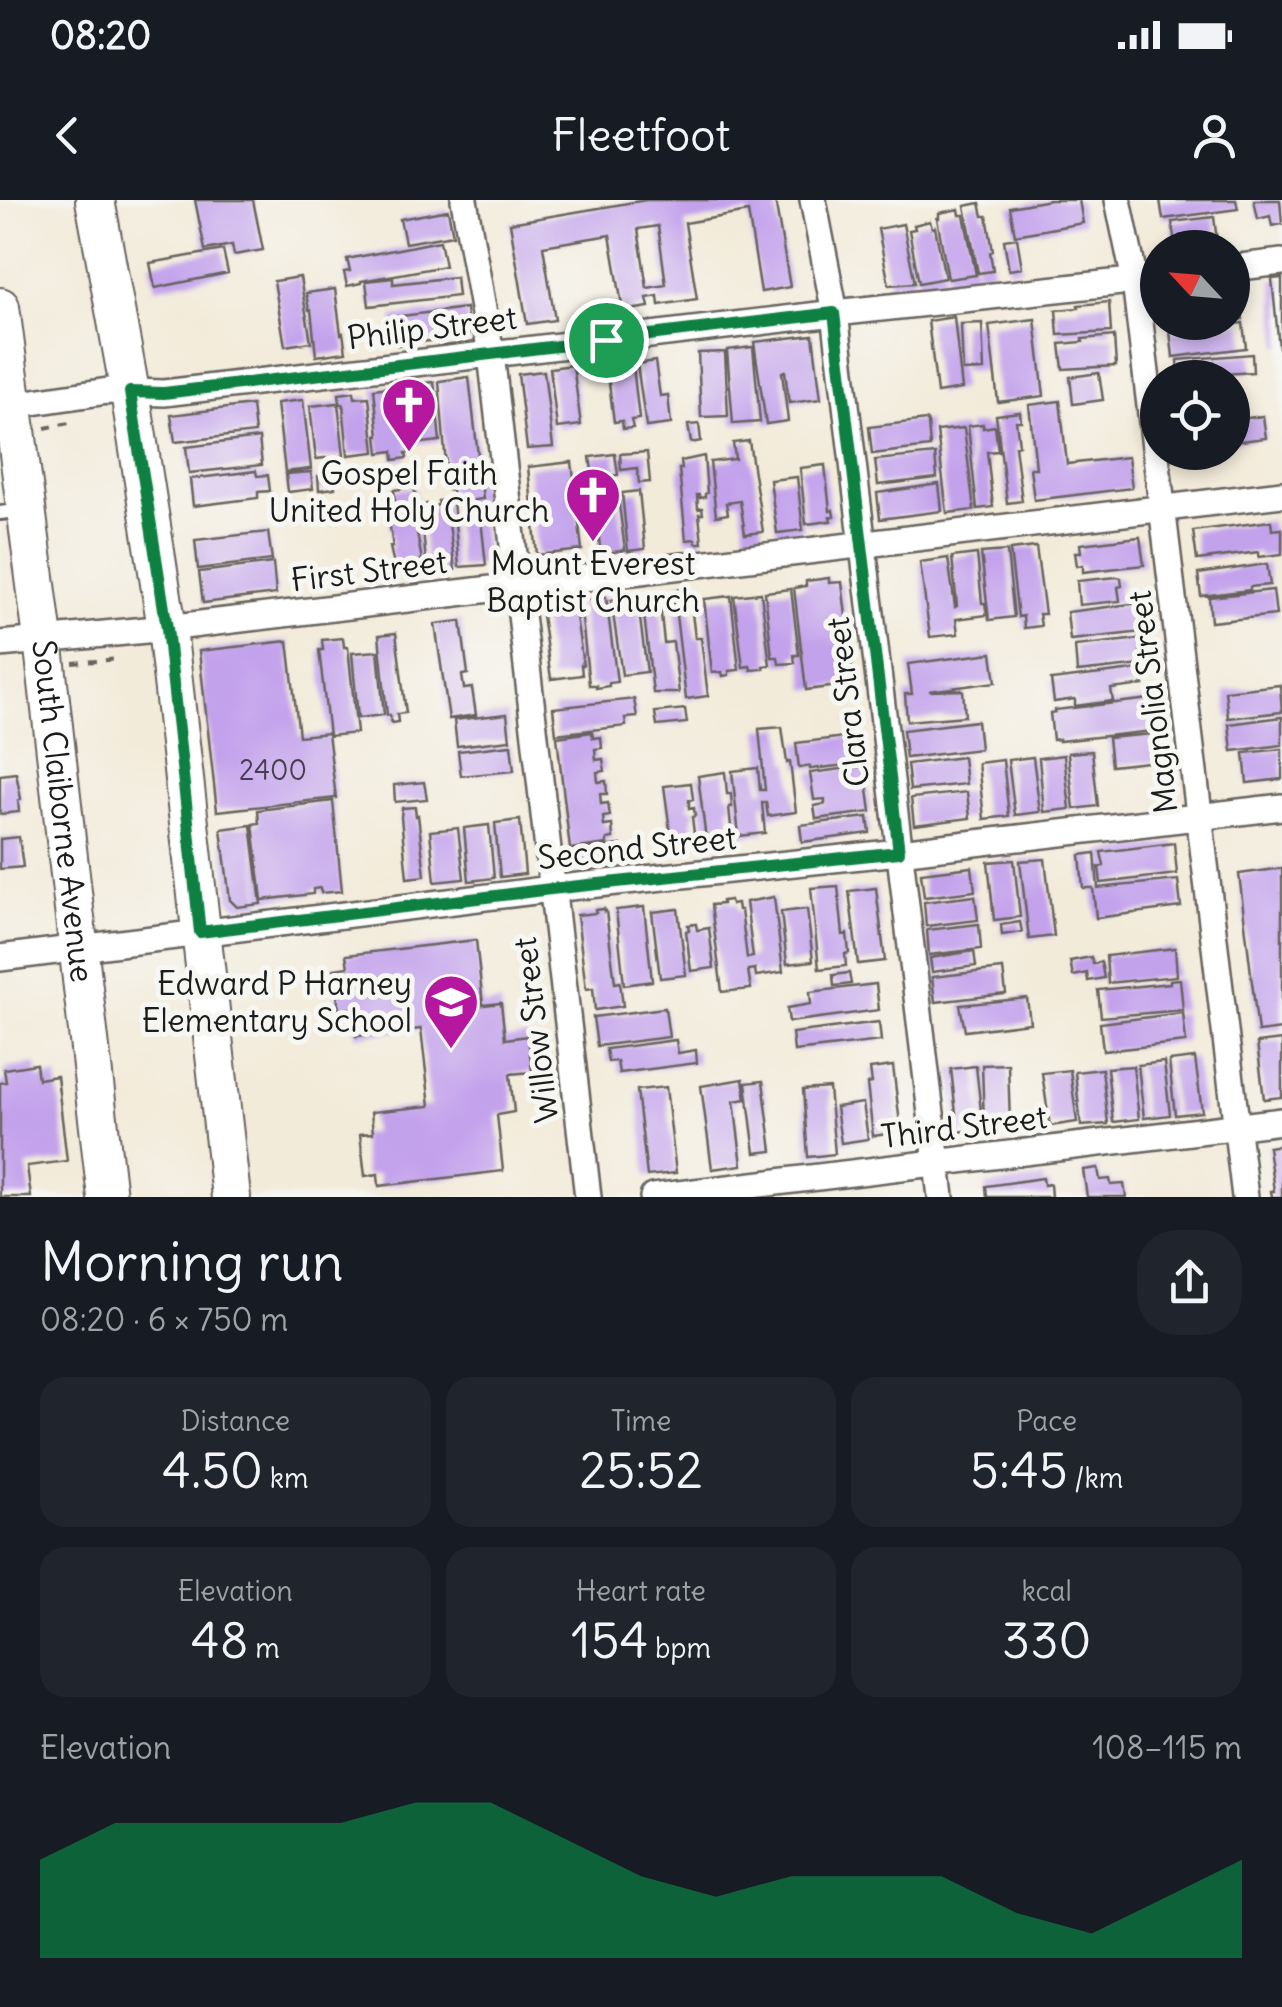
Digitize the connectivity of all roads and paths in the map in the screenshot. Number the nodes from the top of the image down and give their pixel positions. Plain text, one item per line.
1 (95, 200) edge
2 (464, 200) edge
3 (813, 200) edge
4 (1118, 200) edge
5 (1140, 262) edge
6 (1282, 262) edge
7 (1250, 266) edge
8 (1140, 280) edge
9 (0, 308) edge
10 (834, 313) junction
11 (1150, 340) edge
12 (491, 354) junction
13 (130, 392) junction
14 (21, 418) junction
15 (80, 421) dead end
16 (1282, 494) edge
17 (1162, 508) junction
18 (13, 512) edge
19 (861, 544) junction
20 (516, 586) junction
21 (167, 628) junction
22 (0, 644) edge
23 (51, 652) junction
24 (124, 658) dead end
25 (1282, 807) edge
26 (1199, 816) junction
27 (899, 852) junction
28 (551, 889) junction
29 (200, 932) junction
30 (78, 948) junction
31 (0, 958) edge
32 (1282, 1121) edge
33 (1236, 1127) junction
34 (938, 1163) junction
35 (107, 1197) edge
36 (231, 1197) edge
37 (588, 1197) edge
38 (653, 1197) edge
39 (942, 1197) edge
40 (1245, 1197) edge

1 - 13 main road
2 - 12 street, Willow Street
3 - 10 street, Clara Street
4 - 5 street, Magnolia Street
6 - 7 street
8 - 10 street, Philip Street
9 - 14 main road, South Claiborne Avenue
10 - 12 street, Philip Street
10 - 19 street, Clara Street
11 - 17 street, Magnolia Street
12 - 13 street, Philip Street
12 - 20 street, Willow Street
13 - 14 street, Philip Street
13 - 21 main road
14 - 15 path
14 - 18 main road, South Claiborne Avenue
16 - 17 street, First Street
17 - 19 street, First Street
17 - 26 street, Magnolia Street
18 - 23 main road, South Claiborne Avenue
19 - 20 street, First Street
19 - 27 street, Clara Street
20 - 21 street, First Street
20 - 28 street, Willow Street
21 - 23 street, First Street
21 - 29 main road
22 - 23 street, First Street
23 - 24 path
23 - 30 main road, South Claiborne Avenue
25 - 26 street, Second Street
26 - 27 street, Second Street
26 - 33 street, Magnolia Street
27 - 28 street, Second Street
27 - 34 street, Clara Street
28 - 29 street, Second Street
28 - 37 street, Willow Street
29 - 30 street, Second Street
29 - 36 main road
30 - 31 street, Second Street
30 - 35 main road, South Claiborne Avenue
32 - 33 street, Third Street
33 - 34 street, Third Street
33 - 40 street, Magnolia Street
34 - 38 street, Third Street
34 - 39 street, Clara Street

